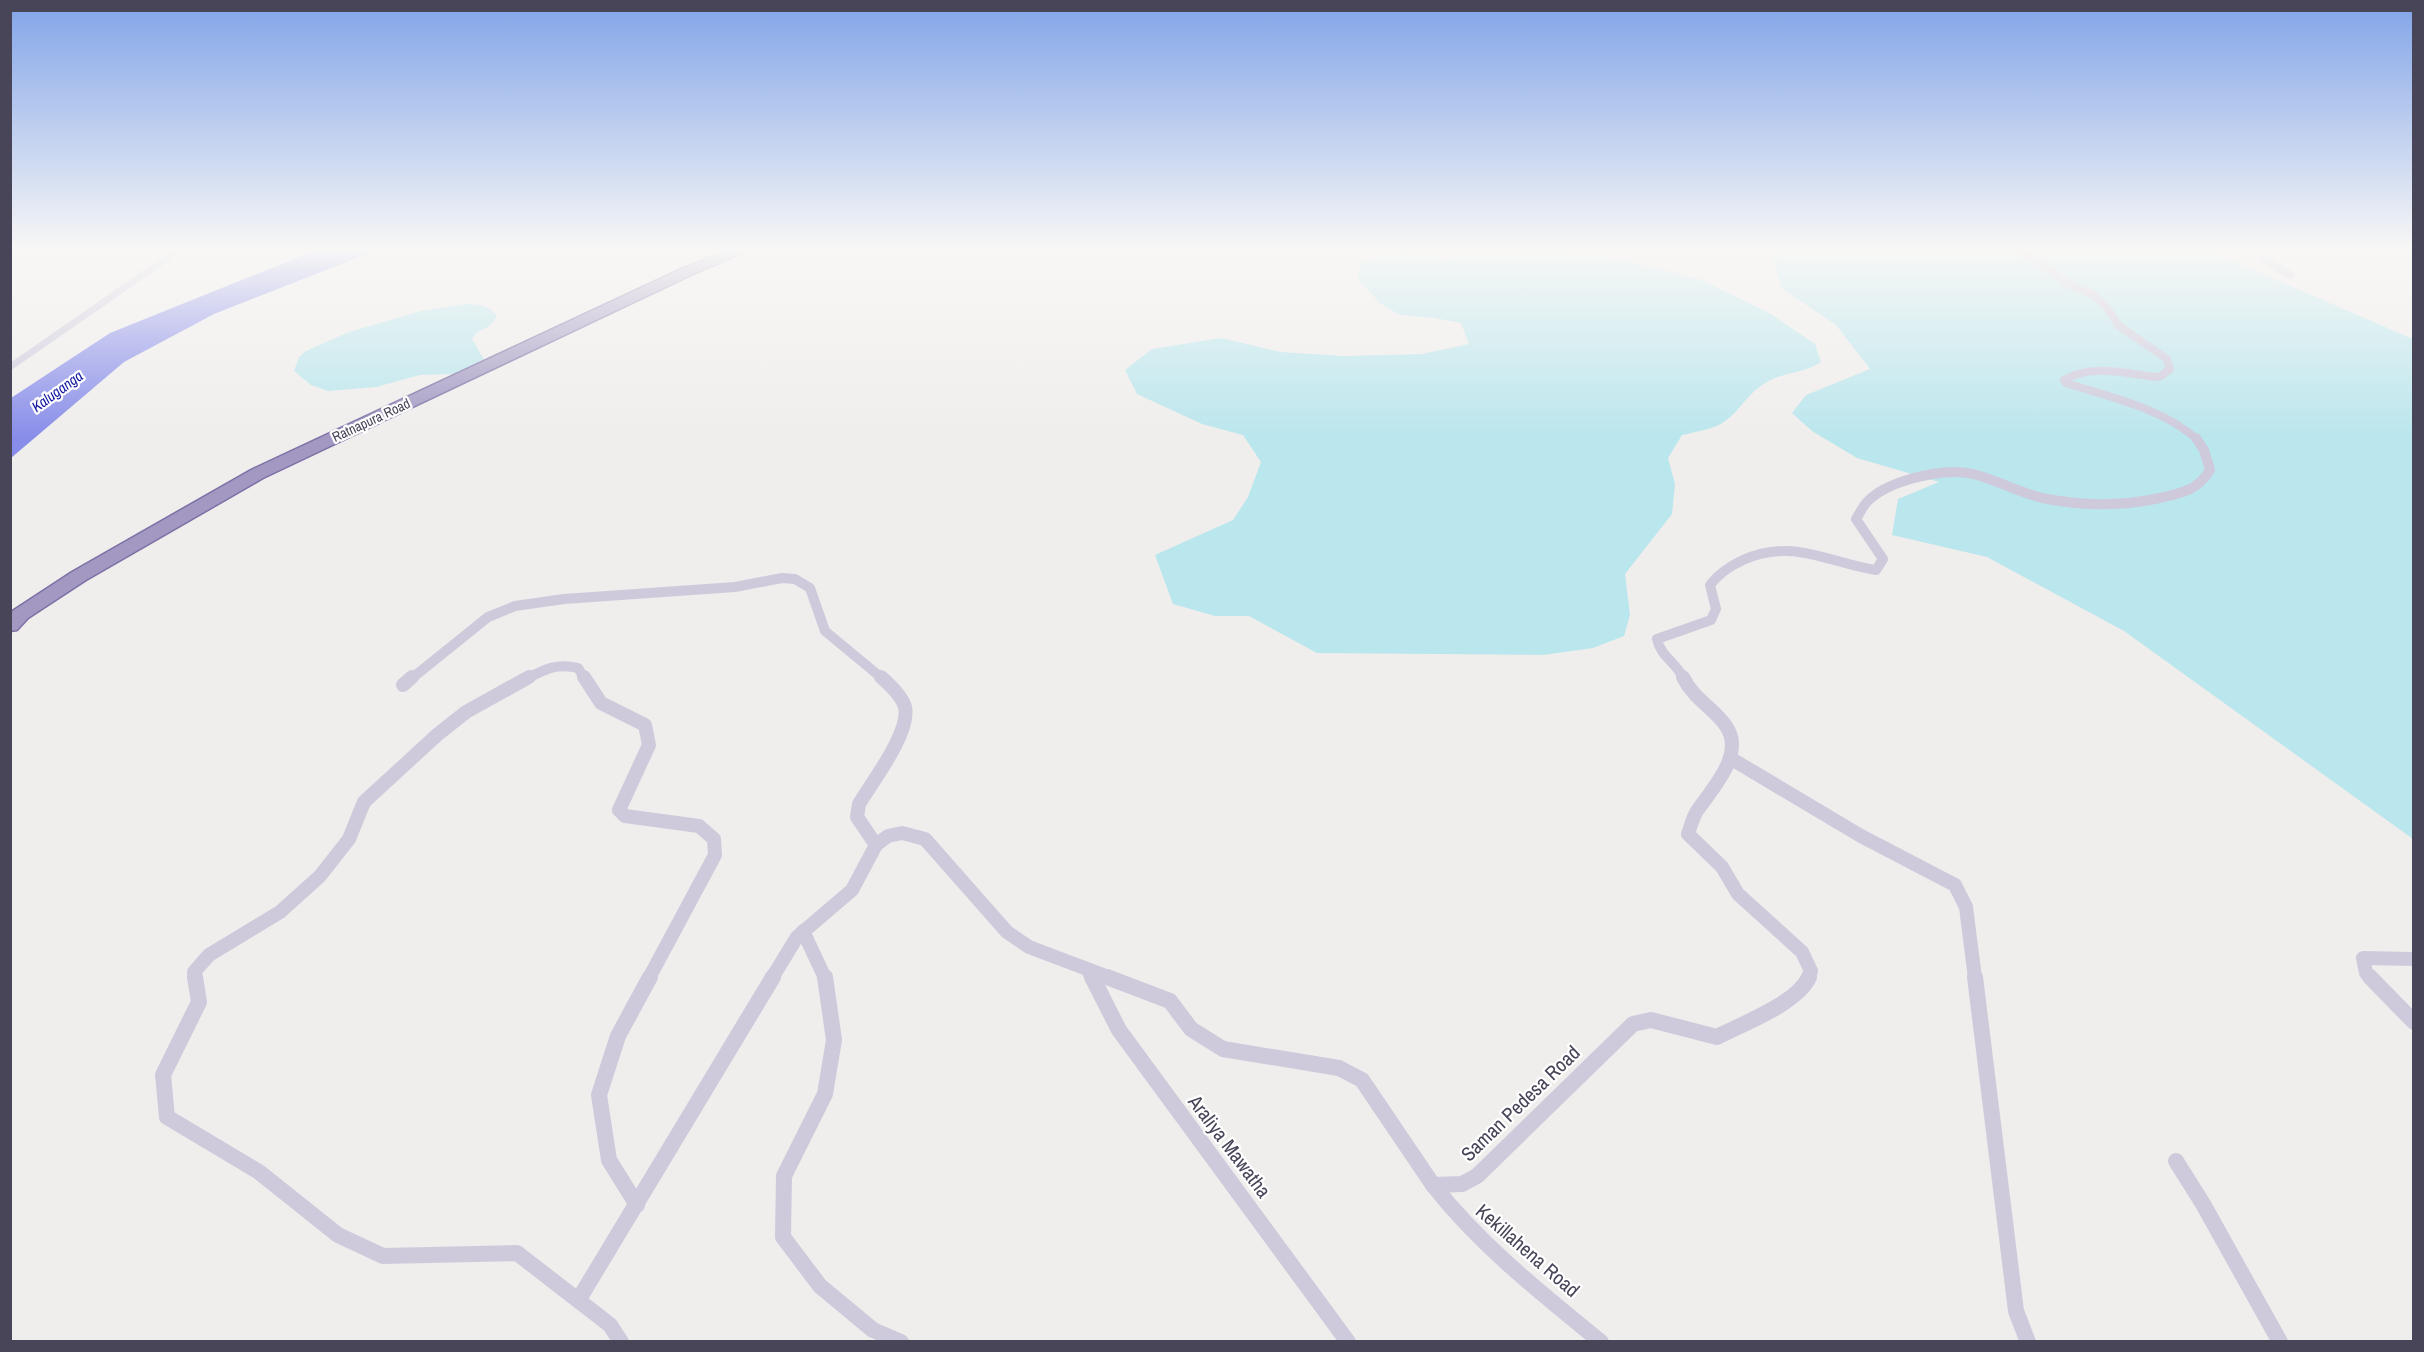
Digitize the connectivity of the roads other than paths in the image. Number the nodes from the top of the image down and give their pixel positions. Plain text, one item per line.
1 (93, 310) edge
2 (605, 310) edge
3 (2108, 310) edge
4 (10, 368) edge
5 (10, 625) edge
6 (403, 685) dead end
7 (1730, 758) junction
8 (876, 845) junction
9 (803, 931) junction
10 (2413, 959) edge
11 (1088, 970) junction
12 (2414, 1023) edge
13 (2176, 1161) dead end
14 (1433, 1185) junction
15 (637, 1205) junction
16 (579, 1299) junction
17 (621, 1341) edge
18 (901, 1341) edge
19 (1348, 1341) edge
20 (1601, 1341) edge
21 (2028, 1341) edge
22 (2280, 1341) edge

1 - 4 street
2 - 5 highway, Ratnapura Road
3 - 7 street
6 - 8 street
7 - 14 street, Saman Pedesa Road
7 - 21 street
8 - 9 street
8 - 11 street
9 - 15 street
9 - 18 street
10 - 12 street
11 - 14 street
11 - 19 street, Araliya Mawatha
13 - 22 street
14 - 20 street, Kekillahena Road
15 - 16 street
15 - 16 street
16 - 17 street

